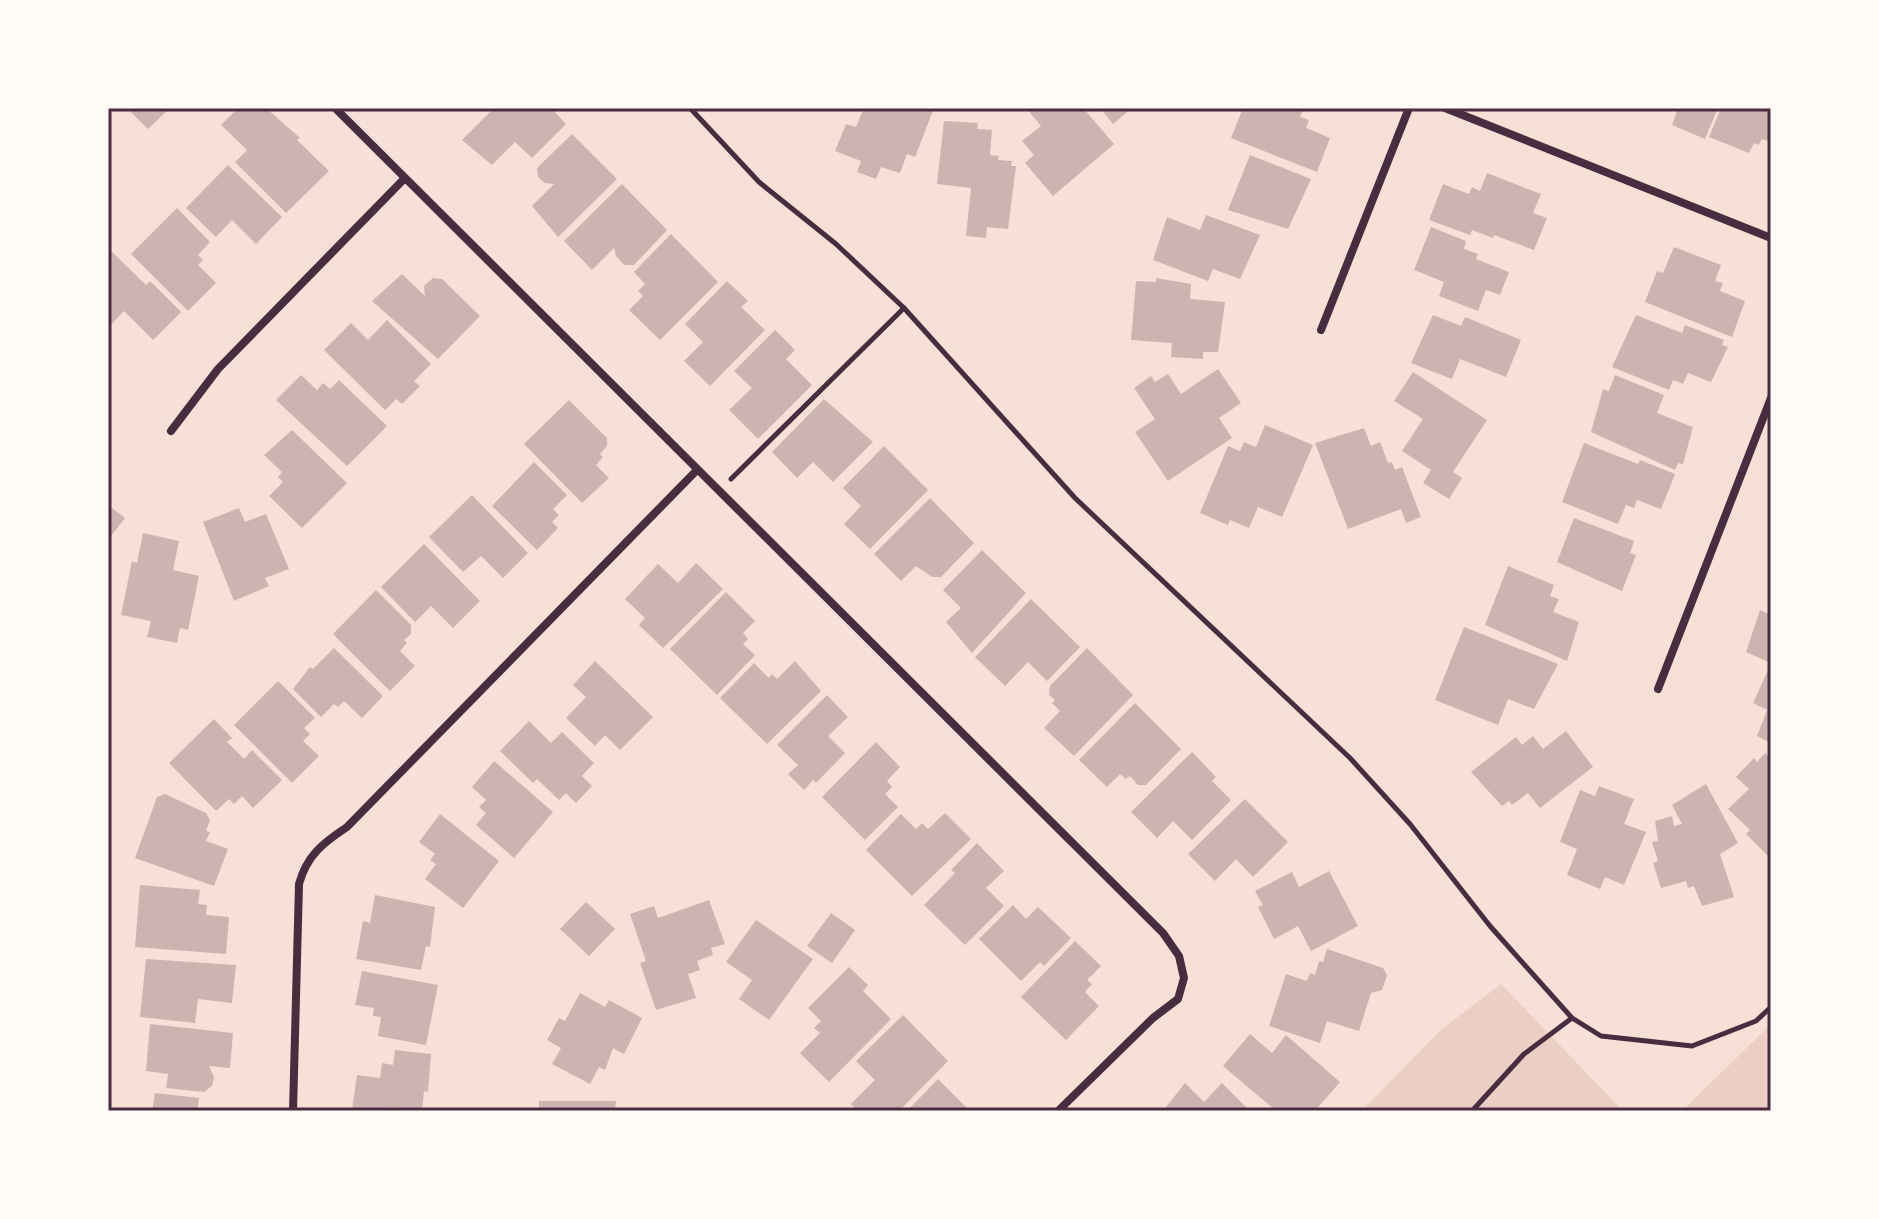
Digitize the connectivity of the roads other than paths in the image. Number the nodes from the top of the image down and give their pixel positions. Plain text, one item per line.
1 (335, 108) edge
2 (1409, 108) edge
3 (1445, 108) edge
4 (404, 179) junction
5 (1771, 238) edge
6 (1321, 330) dead end
7 (1771, 398) edge
8 (171, 431) dead end
9 (697, 470) junction
10 (1658, 689) dead end
11 (293, 1111) edge
12 (1058, 1111) edge

1 - 4 street
2 - 6 street
3 - 5 street
4 - 8 street
4 - 9 street
7 - 10 street
9 - 11 street
9 - 12 street

